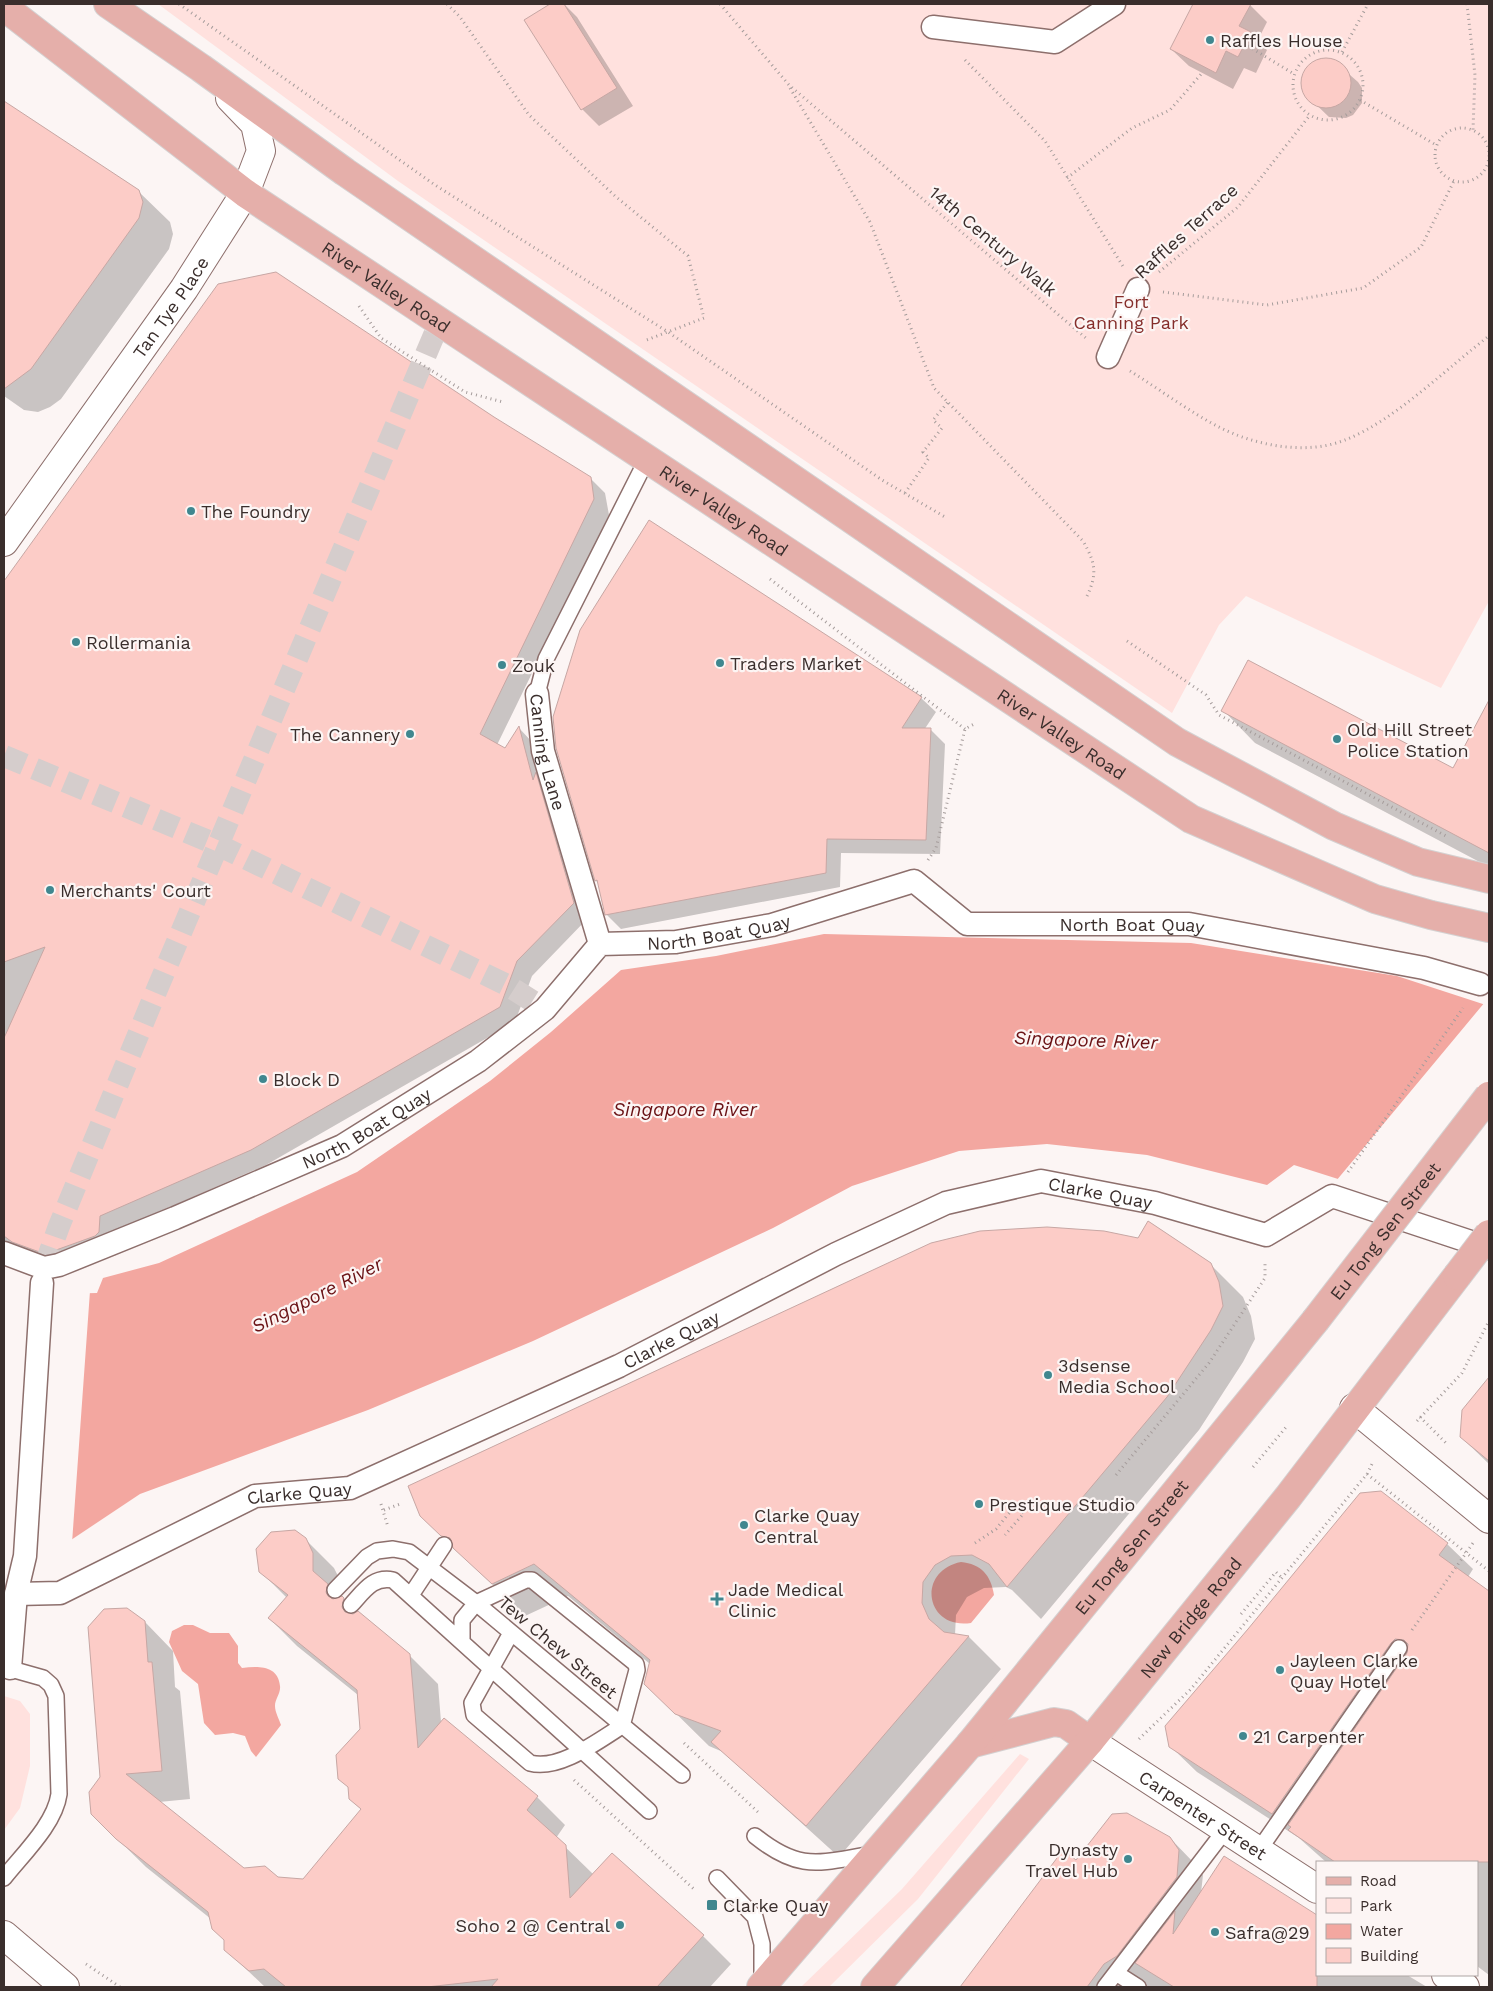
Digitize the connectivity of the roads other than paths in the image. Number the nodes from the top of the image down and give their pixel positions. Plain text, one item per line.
1 (108, 4) edge
2 (1114, 4) edge
3 (4, 7) edge
4 (933, 27) road end
5 (201, 68) junction
6 (246, 193) junction
7 (1138, 289) road end
8 (1108, 357) road end
9 (647, 459) junction
10 (4, 542) edge
11 (538, 694) joint
12 (1489, 878) edge
13 (1489, 928) edge
14 (600, 944) junction
15 (1480, 984) road end
16 (1489, 1096) edge
17 (1489, 1234) edge
18 (1489, 1248) edge
19 (4, 1253) edge
20 (42, 1283) tunnel mouth
21 (1354, 1408) junction
22 (1484, 1528) edge
23 (444, 1545) dead end
24 (429, 1566) junction
25 (335, 1590) dead end
26 (10, 1591) edge
27 (411, 1595) junction
28 (351, 1604) dead end
29 (476, 1604) junction
30 (511, 1632) junction
31 (462, 1642) junction
32 (1399, 1648) road end
33 (7, 1668) edge
34 (491, 1668) junction
35 (622, 1726) junction
36 (1090, 1741) junction
37 (970, 1744) junction
38 (583, 1750) junction
39 (682, 1775) dead end
40 (649, 1811) dead end
41 (1226, 1829) junction
42 (755, 1836) dead end
43 (1259, 1850) junction
44 (874, 1854) junction
45 (4, 1878) edge
46 (717, 1878) dead end
47 (1316, 1888) edge
48 (4, 1934) edge
49 (1116, 1973) junction
50 (1448, 1976) edge
51 (65, 1987) edge
52 (761, 1987) edge
53 (875, 1987) edge
54 (1105, 1987) edge
55 (1138, 1987) edge
56 (1465, 1987) edge

1 - 5 main road
2 - 4 street
3 - 6 main road, River Valley Road
5 - 6 street, Tan Tye Place
5 - 12 main road
6 - 9 main road, River Valley Road
6 - 10 street, Tan Tye Place
7 - 8 street
9 - 11 lane, Canning Lane
9 - 13 main road, River Valley Road
11 - 14 street, Canning Lane
14 - 15 street, North Boat Quay
14 - 19 street, North Boat Quay
16 - 37 main road, Eu Tong Sen Street, bridge
17 - 21 main road, New Bridge Road, bridge
18 - 26 street, Clarke Quay
20 - 26 street
21 - 22 street
21 - 36 main road, New Bridge Road
23 - 24 lane
24 - 25 lane
24 - 27 lane
24 - 29 lane
26 - 33 street
27 - 28 lane
27 - 31 lane
29 - 30 lane, Tew Chew Street
29 - 31 lane, Tew Chew Street
29 - 35 lane
30 - 34 lane
30 - 35 lane, Tew Chew Street
31 - 34 lane
32 - 43 lane
33 - 45 lane
34 - 38 lane
34 - 38 lane
35 - 38 lane
35 - 39 lane, Tew Chew Street
36 - 37 main road
36 - 41 street, Carpenter Street
36 - 53 main road, New Bridge Road
37 - 44 main road, Eu Tong Sen Street
38 - 40 lane
41 - 43 street, Carpenter Street
41 - 49 lane
42 - 44 lane
43 - 47 street, Carpenter Street
44 - 52 main road, Eu Tong Sen Street
46 - 52 lane
48 - 51 street
49 - 54 lane
49 - 55 lane
50 - 56 street

